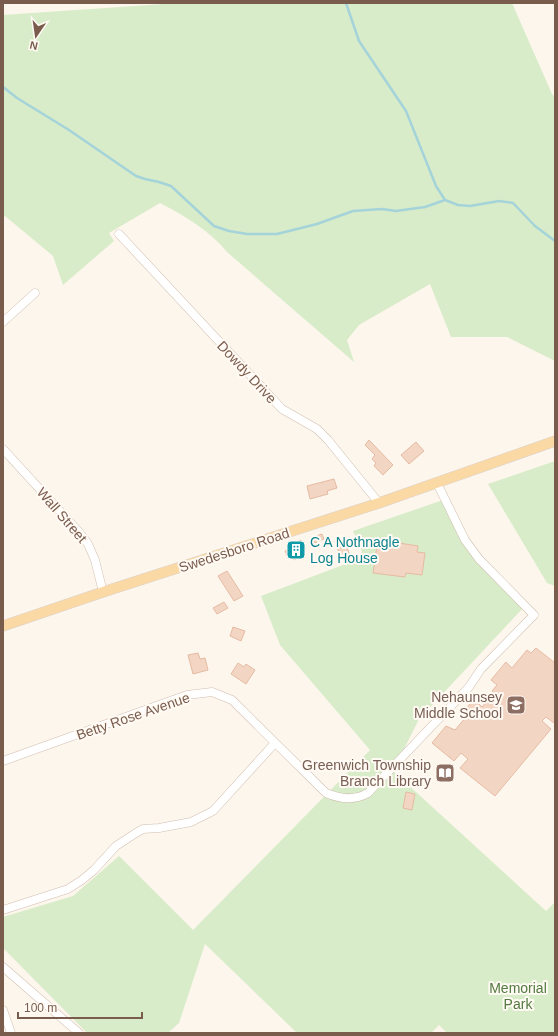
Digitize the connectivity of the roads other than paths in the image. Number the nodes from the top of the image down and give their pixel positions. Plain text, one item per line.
1 (119, 234) dead end
2 (35, 293) dead end
3 (3, 322) edge
4 (555, 441) edge
5 (3, 449) edge
6 (437, 482) junction
7 (379, 503) junction
8 (104, 592) junction
9 (3, 626) edge
10 (275, 744) junction
11 (3, 761) edge
12 (3, 910) edge
13 (3, 967) edge
14 (3, 1010) edge
15 (11, 1033) edge
16 (79, 1033) edge

1 - 7 street, Dowdy Drive
2 - 3 street
4 - 6 main road, Swedesboro Road
5 - 8 street, Wall Street
6 - 7 main road, Swedesboro Road
6 - 10 street, Betty Rose Avenue
7 - 8 main road, Swedesboro Road
8 - 9 main road, Swedesboro Road
10 - 11 street, Betty Rose Avenue
10 - 12 street
13 - 16 street
14 - 15 street

